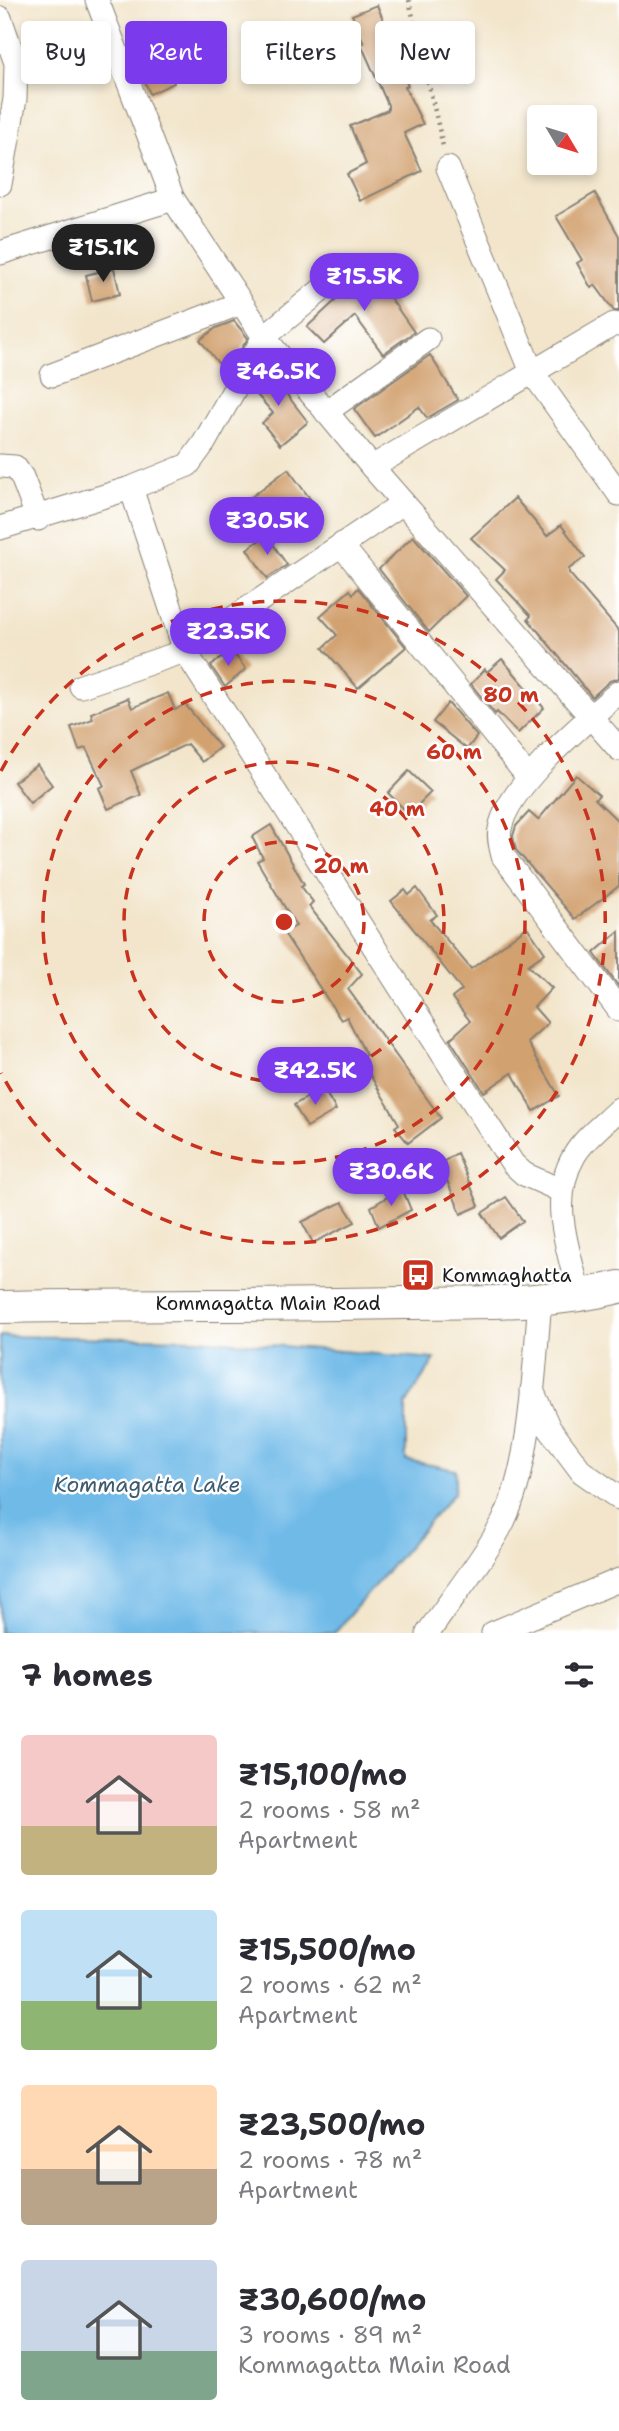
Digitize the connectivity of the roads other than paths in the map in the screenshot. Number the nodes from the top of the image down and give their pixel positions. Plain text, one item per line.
1 (97, 0) edge
2 (0, 18) edge
3 (448, 168) road end
4 (0, 184) edge
5 (173, 200) junction
6 (0, 253) edge
7 (325, 287) dead end
8 (241, 303) junction
9 (619, 325) edge
10 (264, 337) junction
11 (428, 339) dead end
12 (532, 372) junction
13 (52, 375) dead end
14 (326, 412) junction
15 (0, 466) edge
16 (372, 467) junction
17 (131, 488) junction
18 (619, 494) edge
19 (404, 503) junction
20 (38, 519) junction
21 (0, 528) edge
22 (342, 546) junction
23 (185, 651) junction
24 (81, 686) dead end
25 (619, 692) edge
26 (591, 716) junction
27 (619, 749) edge
28 (528, 776) junction
29 (619, 1010) edge
30 (619, 1109) edge
31 (562, 1191) junction
32 (619, 1287) edge
33 (580, 1297) junction
34 (540, 1300) junction
35 (0, 1307) edge
36 (532, 1390) junction
37 (619, 1498) edge
38 (619, 1580) edge
39 (428, 1633) edge
40 (493, 1633) edge

1 - 5 street
2 - 4 street
3 - 12 street
5 - 6 street
5 - 8 street
7 - 10 street
8 - 10 street
8 - 13 street
9 - 12 street
10 - 14 street
10 - 17 street
11 - 14 street
12 - 16 street
12 - 18 street
14 - 16 street
15 - 20 street
16 - 19 street
17 - 20 street
17 - 23 street
19 - 22 street
19 - 26 street
20 - 21 street
22 - 23 street
22 - 28 street
23 - 24 street
23 - 31 street
25 - 26 street
26 - 27 street
26 - 28 street
28 - 29 street
30 - 31 street
31 - 33 street
32 - 33 main road, Kommagatta Main Road
33 - 34 main road, Kommagatta Main Road
34 - 35 main road, Kommagatta Main Road
34 - 36 street
36 - 37 street
36 - 39 street
38 - 40 street

